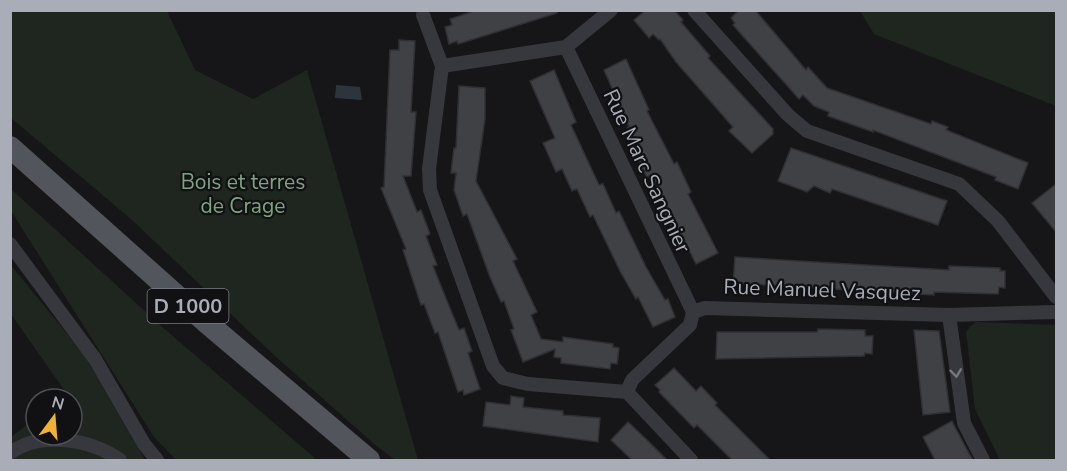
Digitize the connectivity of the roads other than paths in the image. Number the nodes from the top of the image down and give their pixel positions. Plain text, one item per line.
1 (611, 10) edge
2 (694, 10) edge
3 (423, 15) dead end
4 (566, 47) junction
5 (442, 66) junction
6 (10, 147) edge
7 (10, 166) edge
8 (10, 244) edge
9 (1056, 297) edge
10 (693, 312) junction
11 (1056, 312) edge
12 (949, 315) junction
13 (627, 392) junction
14 (10, 453) edge
15 (120, 460) edge
16 (157, 460) edge
17 (350, 460) edge
18 (369, 460) edge
19 (691, 460) edge
20 (983, 460) edge

1 - 4 street
2 - 9 street
3 - 5 street
4 - 5 street
4 - 10 street, Rue Marc Sangnier
5 - 13 street
6 - 18 main road, D 1000
7 - 17 main road, D 1000
8 - 16 street
10 - 12 street, Rue Manuel Vasquez
10 - 13 street
11 - 12 street, Rue Manuel Vasquez
12 -> 20 street
13 - 19 street
14 - 15 street

